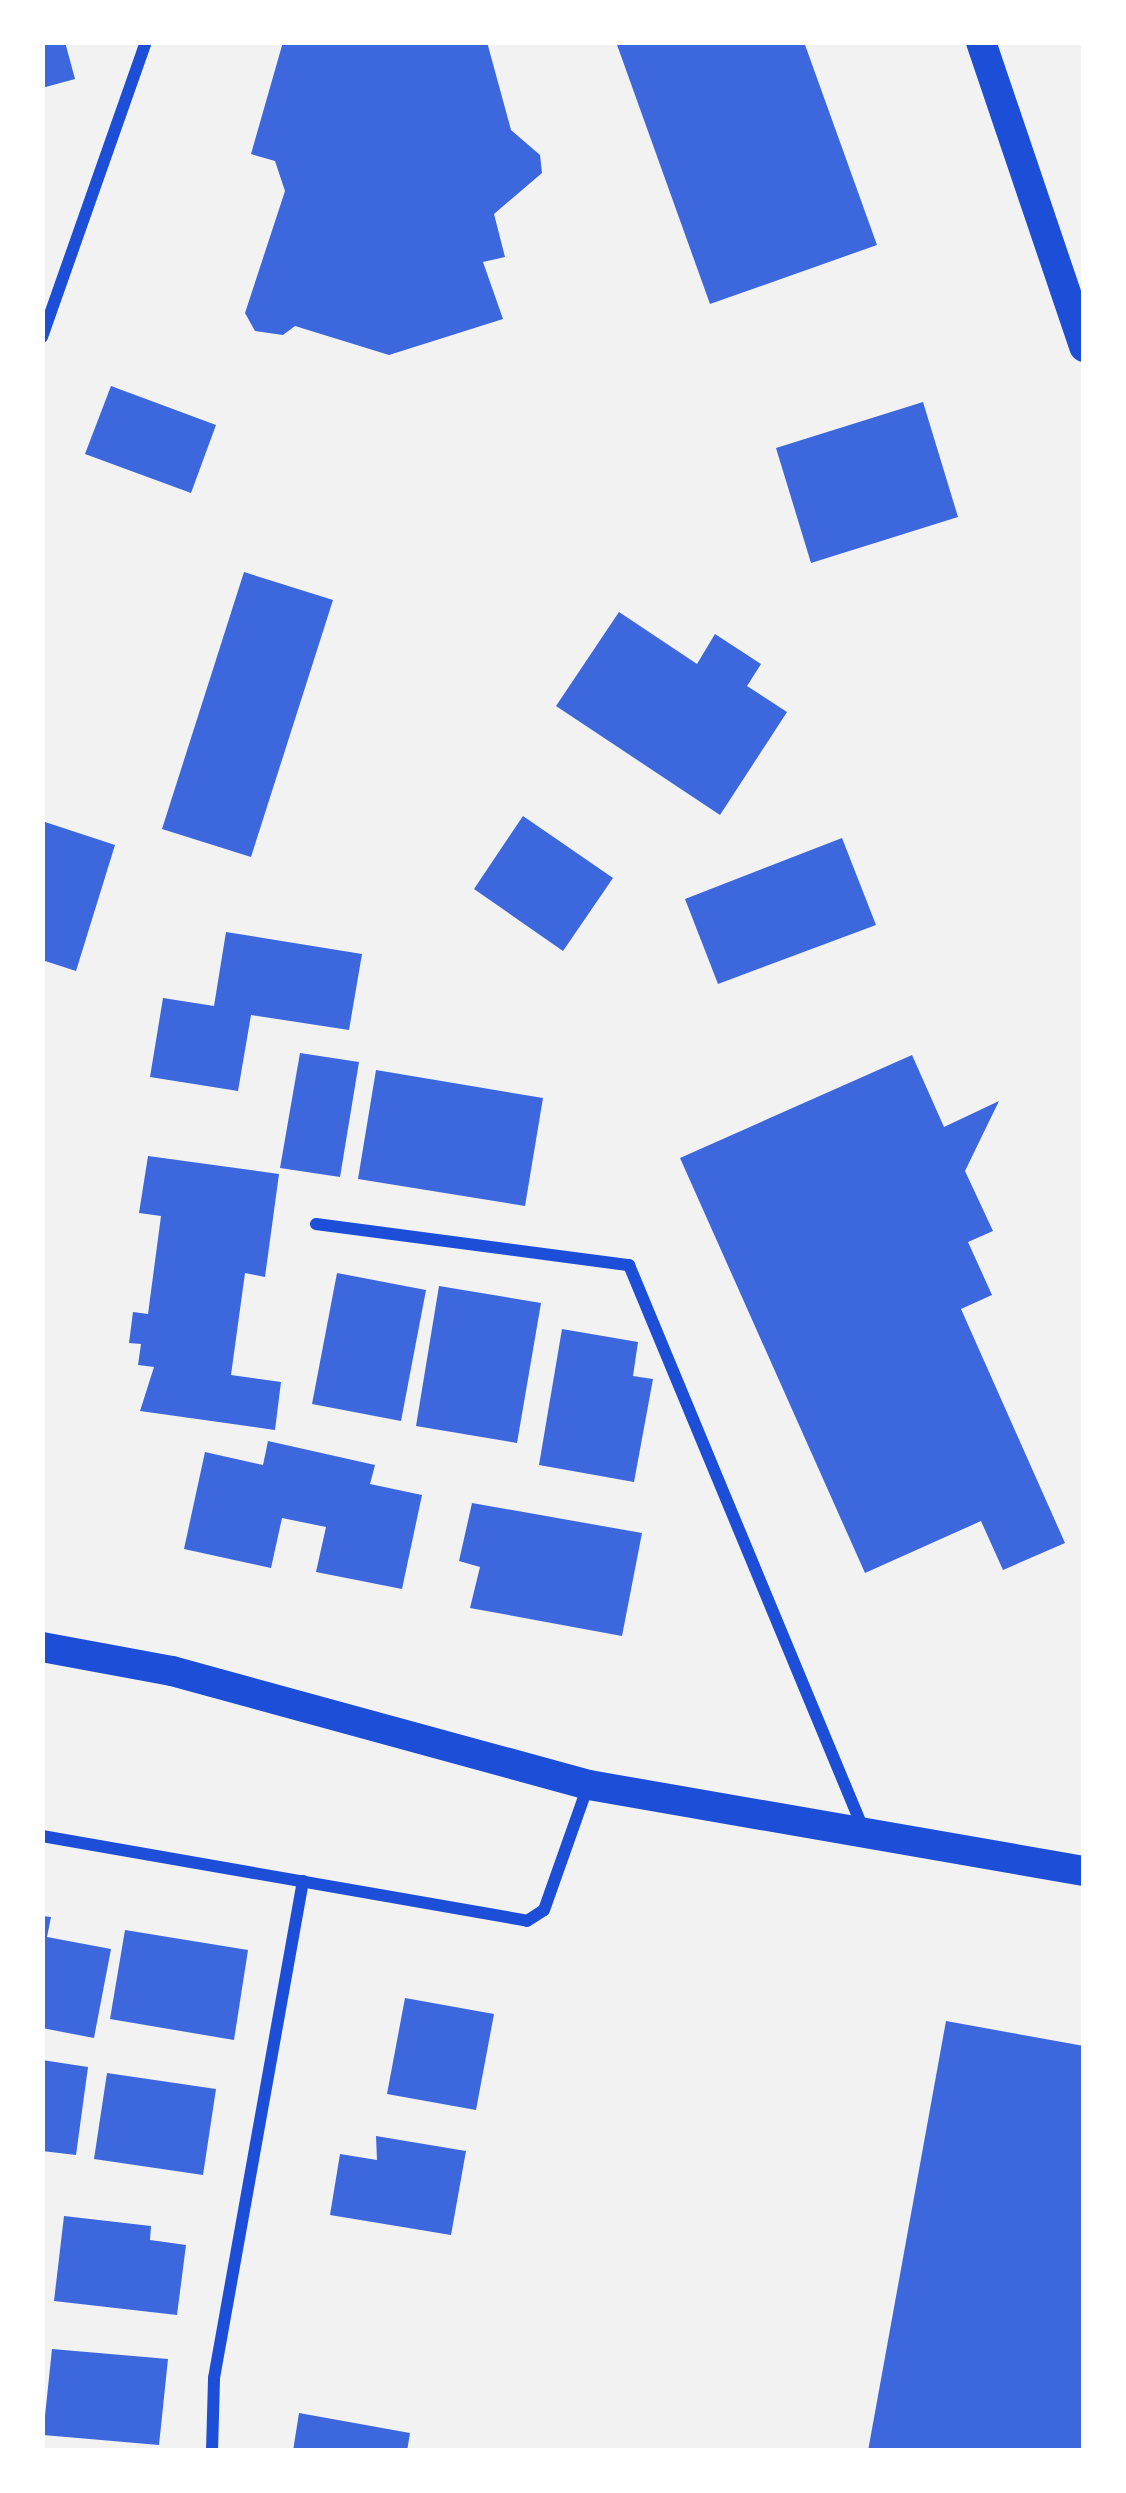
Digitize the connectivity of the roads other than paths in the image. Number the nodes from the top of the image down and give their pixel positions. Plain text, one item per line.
1 (146, 42) edge
2 (981, 42) edge
3 (43, 329) edge
4 (1084, 346) edge
5 (316, 1224) dead end
6 (42, 1647) edge
7 (589, 1784) junction
8 (42, 1836) edge
9 (866, 1836) junction
10 (1084, 1871) edge
11 (303, 1881) junction
12 (212, 2451) edge

1 - 3 street
2 - 4 main road
5 - 9 street
6 - 7 main road
7 - 9 main road
7 - 11 street
8 - 11 street
9 - 10 main road
11 - 12 street

